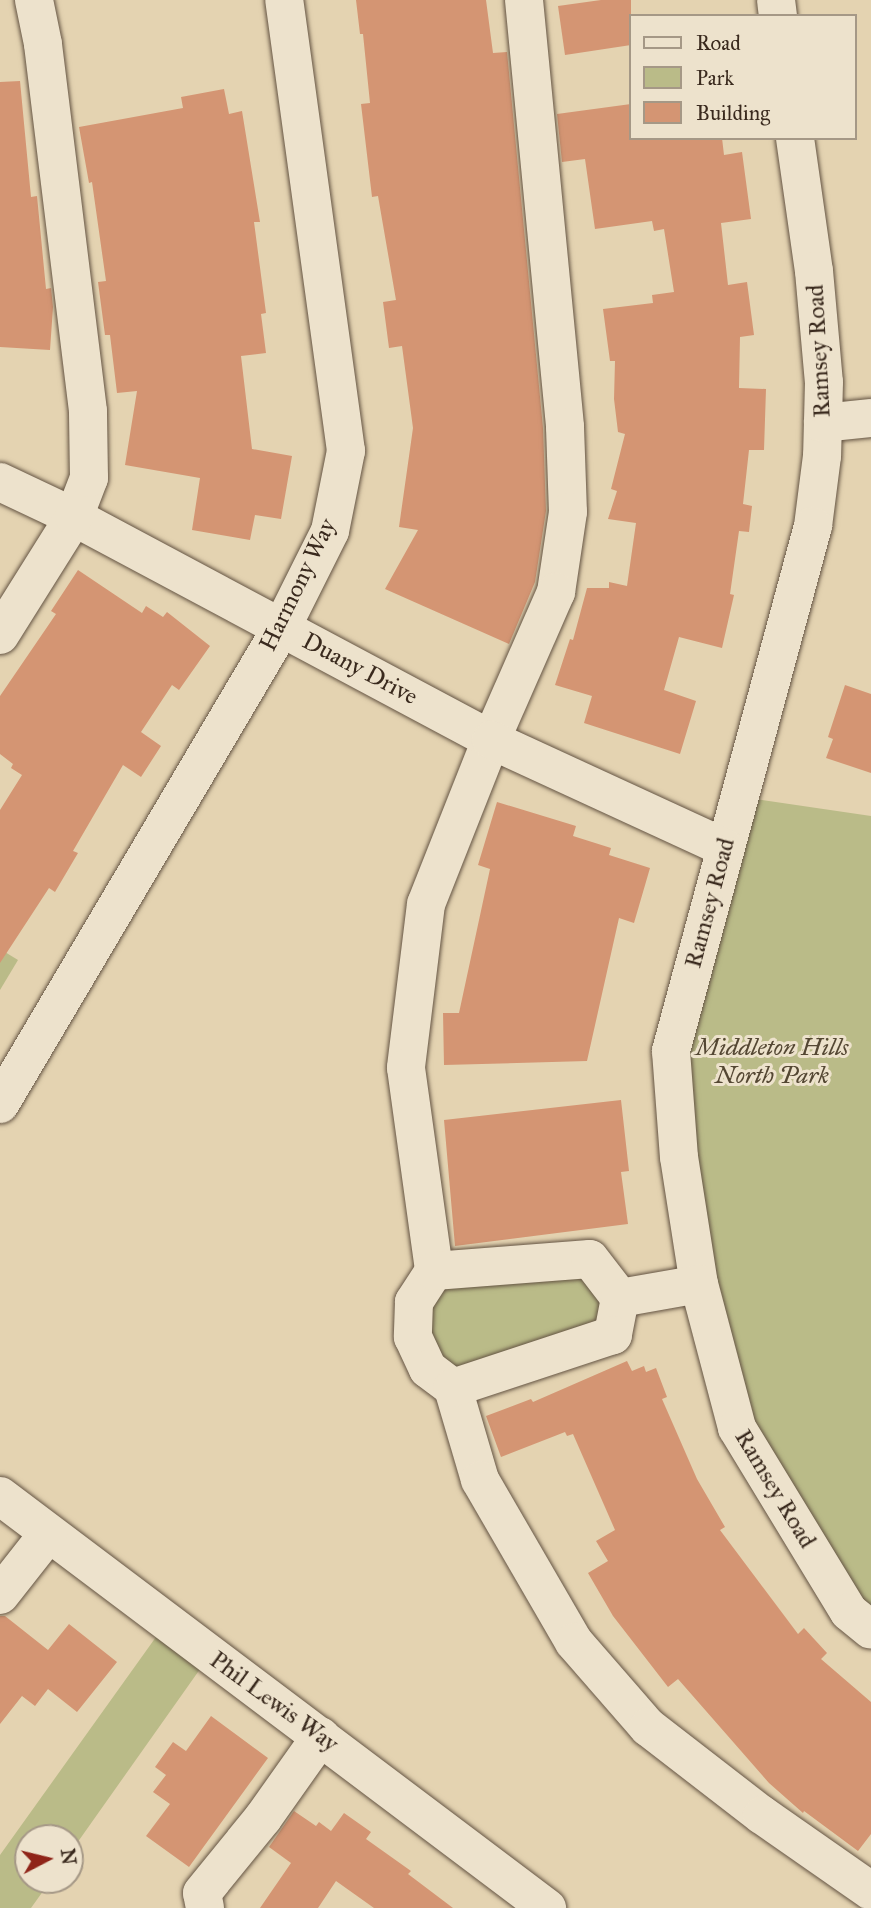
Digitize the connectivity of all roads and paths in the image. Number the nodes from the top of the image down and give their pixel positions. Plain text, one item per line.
1 (34, 0) edge
2 (284, 0) edge
3 (524, 0) edge
4 (795, 140) edge
5 (871, 418) edge
6 (823, 423) junction
7 (0, 482) edge
8 (74, 517) junction
9 (282, 627) junction
10 (0, 635) edge
11 (491, 740) junction
12 (724, 847) junction
13 (0, 1104) edge
14 (433, 1271) junction
15 (699, 1284) junction
16 (620, 1298) junction
17 (453, 1388) junction
18 (0, 1496) edge
19 (48, 1534) junction
20 (0, 1595) edge
21 (871, 1630) edge
22 (321, 1736) junction
23 (871, 1891) edge
24 (205, 1908) edge
25 (547, 1908) edge

1 - 8 street
2 - 9 street, Harmony Way
3 - 11 street
4 - 6 street, Ramsey Road
5 - 6 street
6 - 12 street, Ramsey Road
7 - 8 street, Duany Drive
8 - 9 street, Duany Drive
8 - 10 street
9 - 11 street, Duany Drive
9 - 13 street, Harmony Way
11 - 12 street, Duany Drive
11 - 14 street
12 - 15 street, Ramsey Road
14 - 16 street
14 - 17 street
15 - 16 street
15 - 21 street, Ramsey Road
16 - 17 street
17 - 23 street
18 - 19 street, Phil Lewis Way
19 - 20 street
19 - 22 street, Phil Lewis Way
22 - 24 street
22 - 25 street, Phil Lewis Way

